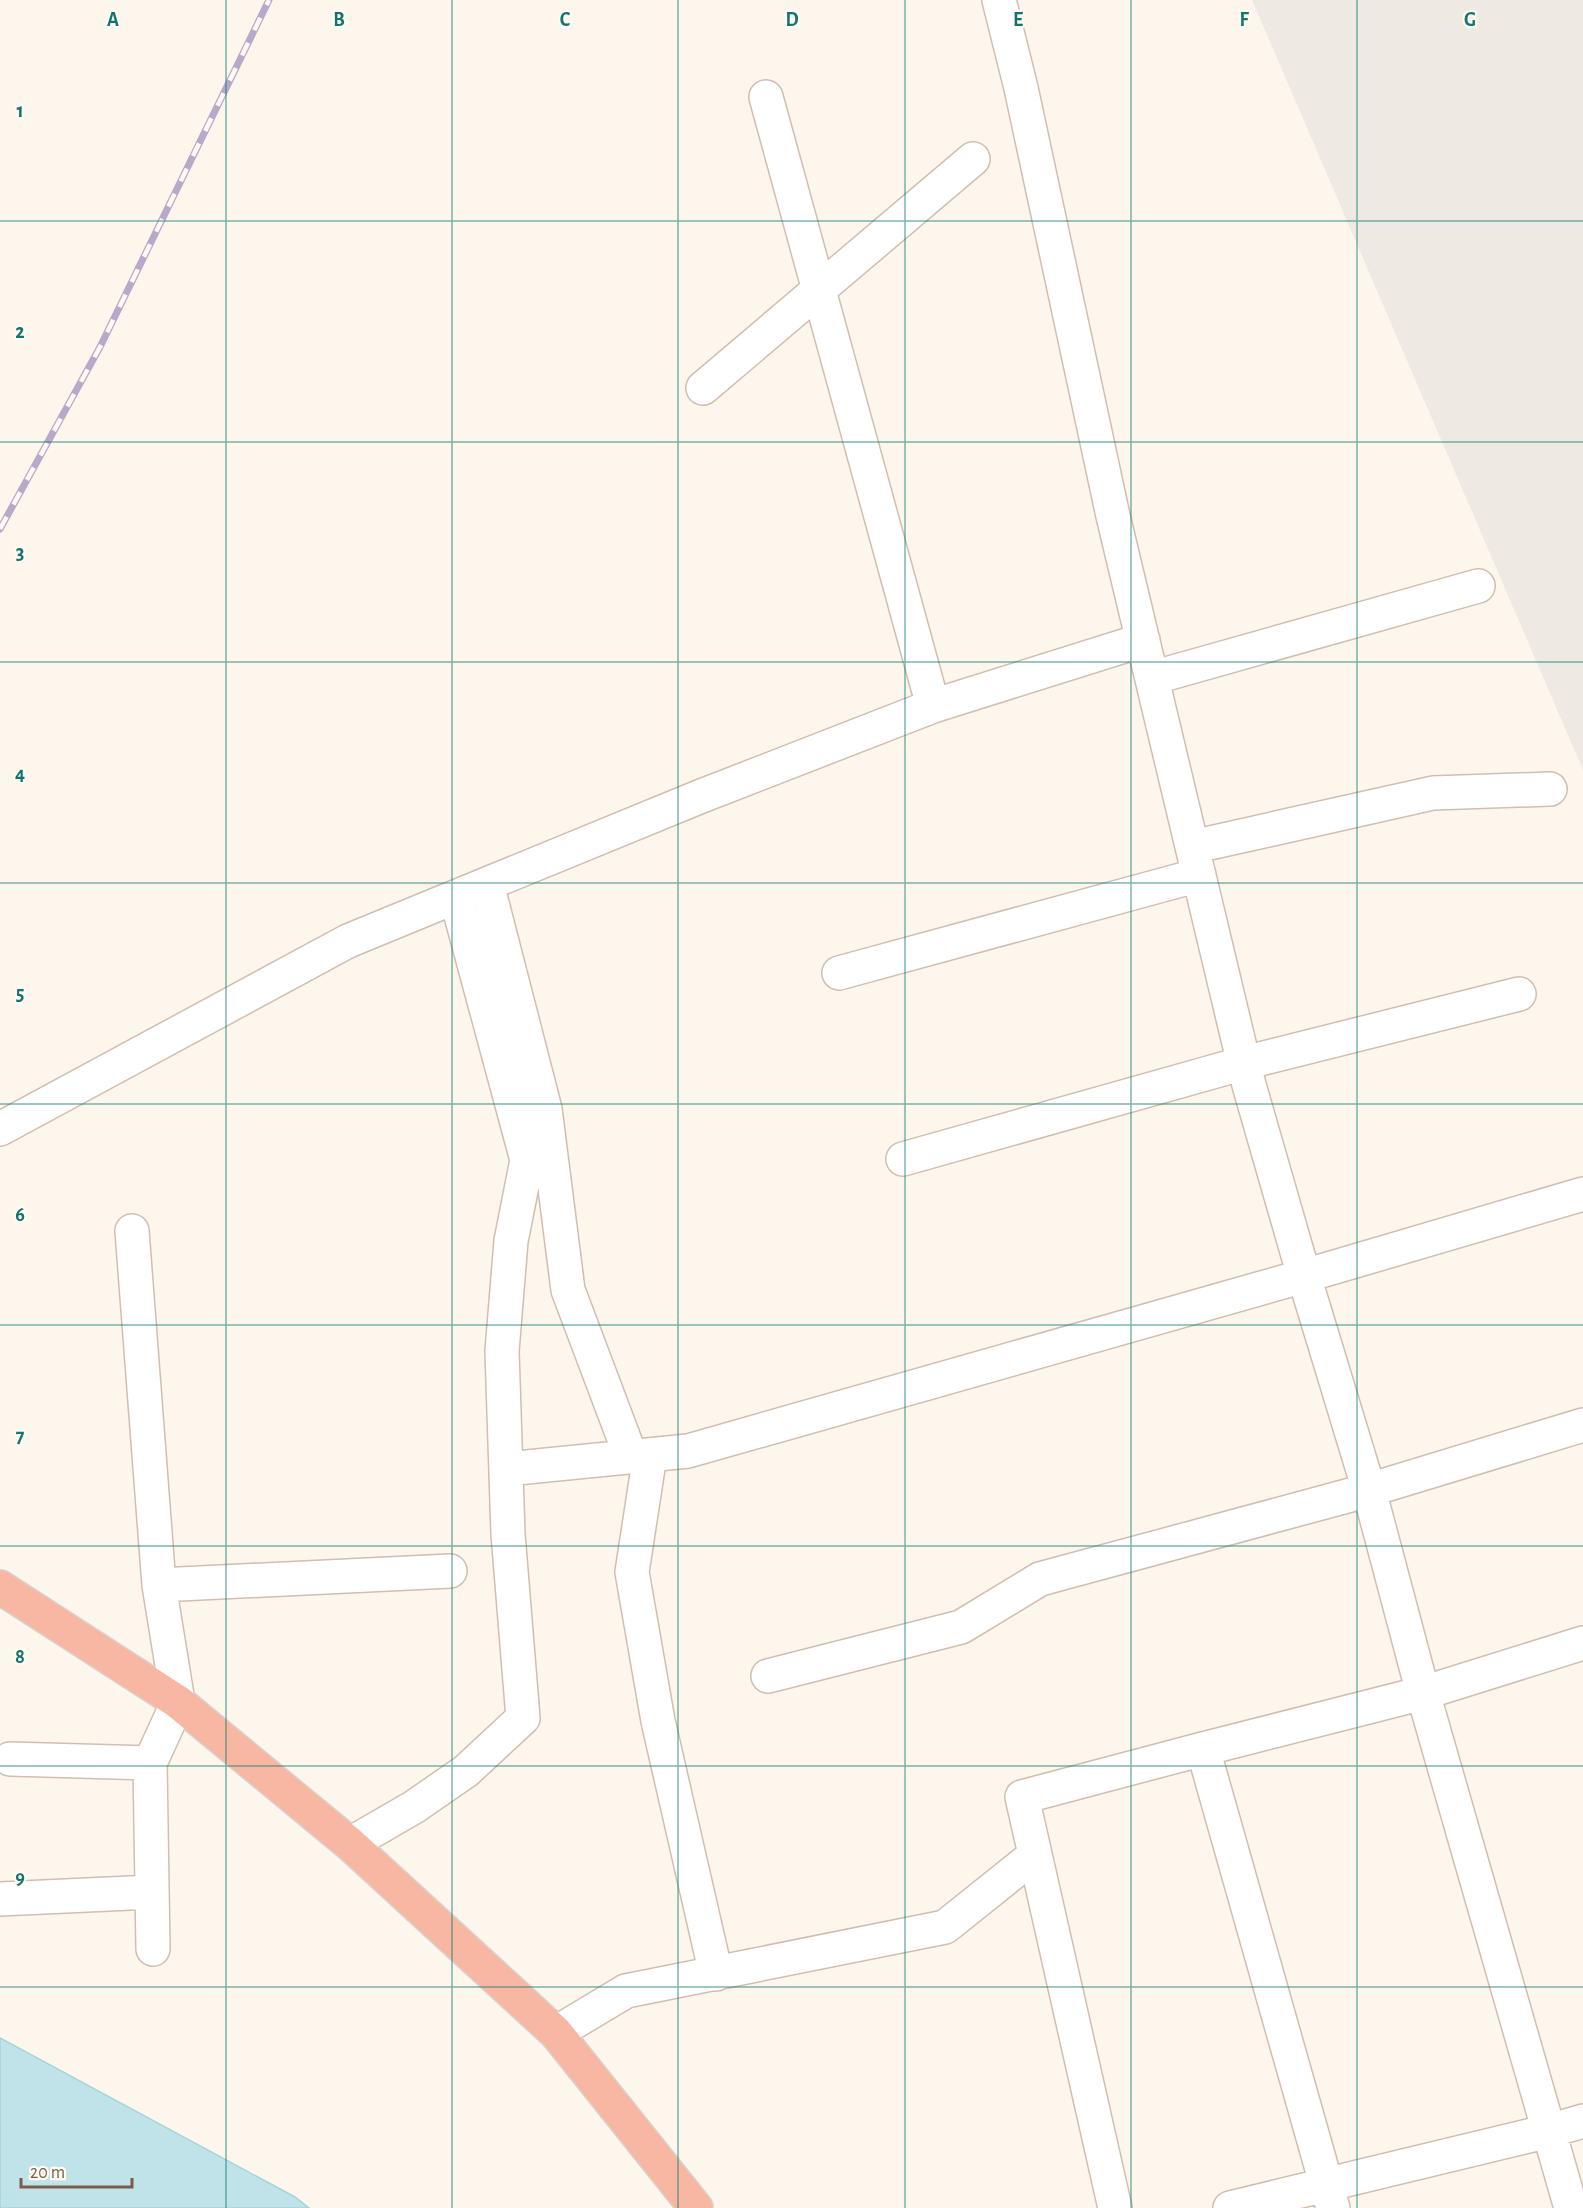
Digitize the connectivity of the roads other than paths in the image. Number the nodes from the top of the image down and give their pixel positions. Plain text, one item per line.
1 (999, 0) edge
2 (766, 97) dead end
3 (973, 159) dead end
4 (818, 289) junction
5 (703, 388) dead end
6 (1478, 586) dead end
7 (1143, 640) junction
8 (1152, 678) junction
9 (933, 706) junction
10 (1550, 789) dead end
11 (1195, 861) junction
12 (487, 884) junction
13 (456, 897) junction
14 (839, 973) dead end
15 (1519, 994) dead end
16 (1244, 1063) junction
17 (0, 1129) edge
18 (903, 1159) dead end
19 (1583, 1194) edge
20 (132, 1231) dead end
21 (1304, 1276) junction
22 (1583, 1425) edge
23 (641, 1456) junction
24 (506, 1469) junction
25 (1369, 1490) junction
26 (450, 1570) dead end
27 (159, 1585) junction
28 (0, 1587) edge
29 (1583, 1642) edge
30 (768, 1676) dead end
31 (1423, 1693) junction
32 (178, 1702) junction
33 (1203, 1749) junction
34 (10, 1760) dead end
35 (150, 1763) junction
36 (350, 1844) junction
37 (1035, 1856) junction
38 (152, 1892) junction
39 (0, 1899) edge
40 (153, 1949) dead end
41 (716, 1974) junction
42 (556, 2033) junction
43 (1583, 2121) edge
44 (1549, 2131) junction
45 (1330, 2197) edge
46 (696, 2208) edge
47 (1115, 2208) edge
48 (1230, 2208) edge
49 (1571, 2208) edge

1 - 7 street
2 - 4 street
3 - 4 street
4 - 5 street
4 - 9 street
6 - 8 street
7 - 8 street
7 - 9 street
8 - 11 street
9 - 12 street
10 - 11 street
11 - 14 street
11 - 16 street
12 - 13 street
12 - 23 street
13 - 17 street
13 - 24 street
15 - 16 street
16 - 18 street
16 - 21 street
19 - 21 street
20 - 27 street
21 - 23 street
21 - 25 street
22 - 25 street
23 - 24 street
23 - 41 street
24 - 36 street
25 - 30 street
25 - 31 street
26 - 27 street
27 - 32 street
28 - 32 highway
29 - 31 street
31 - 33 street
31 - 44 street
32 - 35 street
32 - 36 highway
33 - 37 street
33 - 45 street
34 - 35 street
35 - 38 street
36 - 42 highway
37 - 41 street
37 - 47 street
38 - 39 street
38 - 40 street
41 - 42 street
42 - 46 highway
43 - 44 street
44 - 45 street
44 - 49 street
45 - 48 street

